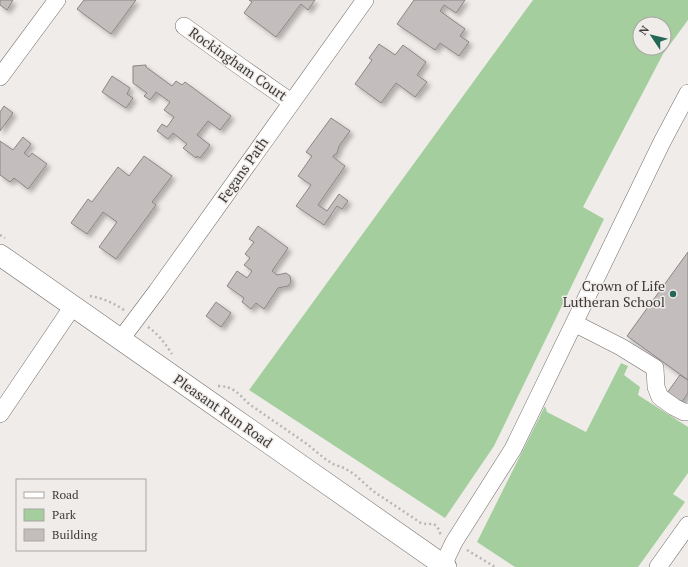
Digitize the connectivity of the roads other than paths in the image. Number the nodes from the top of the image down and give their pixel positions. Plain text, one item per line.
1 (57, 0) edge
2 (364, 0) edge
3 (184, 26) dead end
4 (0, 77) edge
5 (688, 93) edge
6 (291, 102) junction
7 (5, 248) edge
8 (81, 301) junction
9 (574, 323) junction
10 (121, 339) junction
11 (688, 412) edge
12 (0, 414) edge
13 (688, 524) edge
14 (444, 566) edge
15 (658, 567) edge

1 - 4 street
2 - 6 street, Fegans Path
3 - 6 street, Rockingham Court
5 - 9 street
6 - 10 street, Fegans Path
7 - 8 main road, Pleasant Run Road
8 - 10 main road, Pleasant Run Road
8 - 12 street
9 - 11 street
9 - 14 street
10 - 14 main road, Pleasant Run Road
13 - 15 street

